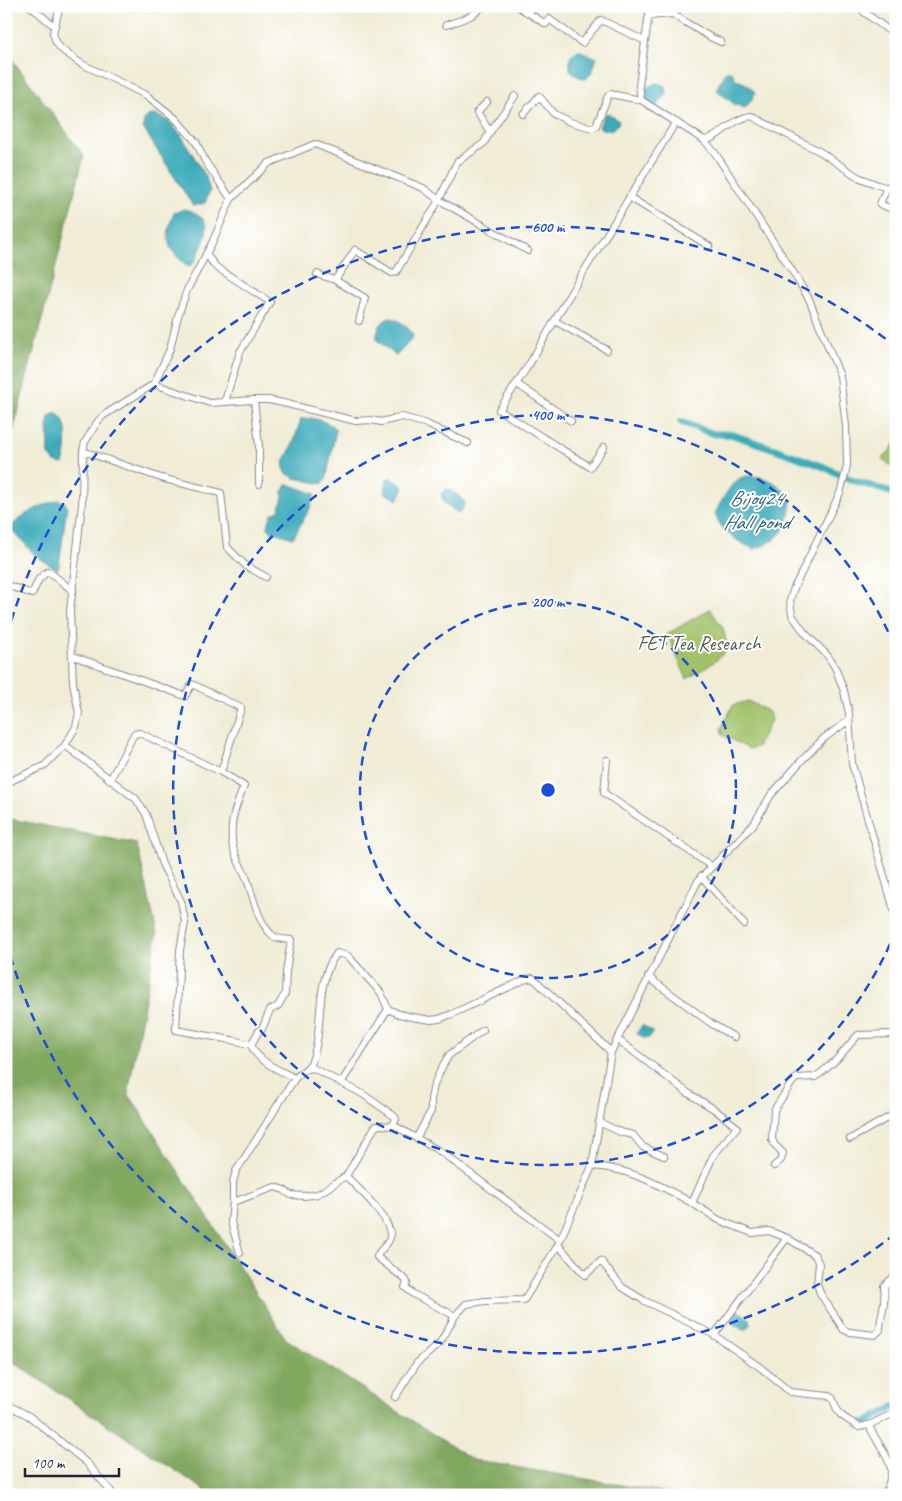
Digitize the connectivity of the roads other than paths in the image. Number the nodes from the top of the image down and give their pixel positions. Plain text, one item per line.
1 (30, 6) edge
2 (60, 6) edge
3 (482, 6) edge
4 (516, 6) edge
5 (650, 6) edge
6 (864, 12) dead end
7 (649, 16) junction
8 (446, 25) dead end
9 (54, 26) junction
10 (896, 36) edge
11 (645, 41) junction
12 (721, 42) dead end
13 (515, 96) dead end
14 (641, 100) junction
15 (487, 102) dead end
16 (523, 114) dead end
17 (676, 122) junction
18 (490, 132) junction
19 (704, 140) junction
20 (887, 187) junction
21 (896, 190) edge
22 (629, 197) junction
23 (231, 199) junction
24 (439, 200) junction
25 (896, 212) edge
26 (708, 246) dead end
27 (528, 251) dead end
28 (206, 254) junction
29 (317, 274) dead end
30 (335, 280) junction
31 (555, 321) junction
32 (359, 322) dead end
33 (607, 350) dead end
34 (154, 384) junction
35 (517, 384) junction
36 (254, 400) junction
37 (225, 401) junction
38 (572, 421) dead end
39 (468, 443) dead end
40 (604, 447) dead end
41 (83, 451) junction
42 (259, 484) dead end
43 (266, 577) dead end
44 (6, 591) edge
45 (72, 591) junction
46 (73, 656) junction
47 (849, 720) junction
48 (65, 745) junction
49 (607, 760) dead end
50 (221, 772) junction
51 (110, 780) junction
52 (6, 784) edge
53 (711, 866) junction
54 (701, 876) junction
55 (894, 909) edge
56 (896, 918) edge
57 (744, 924) dead end
58 (648, 977) junction
59 (388, 1009) junction
60 (482, 1030) dead end
61 (896, 1034) edge
62 (734, 1037) dead end
63 (617, 1039) junction
64 (251, 1045) junction
65 (610, 1052) junction
66 (304, 1070) junction
67 (296, 1078) junction
68 (341, 1083) junction
69 (896, 1113) edge
70 (599, 1122) junction
71 (394, 1126) junction
72 (417, 1138) junction
73 (850, 1139) dead end
74 (664, 1156) dead end
75 (592, 1166) junction
76 (774, 1166) dead end
77 (346, 1176) junction
78 (233, 1202) junction
79 (692, 1203) junction
80 (787, 1238) junction
81 (559, 1242) junction
82 (240, 1253) dead end
83 (896, 1275) edge
84 (455, 1316) junction
85 (714, 1335) junction
86 (396, 1397) dead end
87 (6, 1404) edge
88 (896, 1412) edge
89 (869, 1425) junction
90 (114, 1495) edge
91 (885, 1495) edge

1 - 9 street
2 - 9 street
3 - 8 street
4 - 11 street
5 - 7 street
6 - 10 street
7 - 11 street
7 - 12 street
9 - 23 street
11 - 14 street
13 - 18 street
14 - 16 street
14 - 17 street
15 - 18 street
17 - 19 street
17 - 22 street
18 - 24 street
19 - 20 street
19 - 47 street
20 - 21 street
20 - 25 street
22 - 26 street
22 - 31 street
23 - 24 street
23 - 28 street
24 - 27 street
24 - 30 street
28 - 34 street
28 - 37 street
29 - 30 street
30 - 32 street
31 - 33 street
31 - 35 street
34 - 37 street
34 - 41 street
35 - 38 street
35 - 40 street
36 - 37 street
36 - 39 street
36 - 42 street
41 - 43 street
41 - 45 street
44 - 45 street
45 - 46 street
46 - 48 street
46 - 50 street
47 - 53 street
47 - 55 street
48 - 51 street
48 - 52 street
49 - 53 street
50 - 51 street
50 - 64 street
51 - 64 street
53 - 54 street
54 - 57 street
54 - 58 street
55 - 56 street
58 - 62 street
58 - 63 street
59 - 65 street
59 - 66 street
59 - 68 street
60 - 72 street
61 - 76 street
63 - 65 street
63 - 79 street
64 - 67 street
65 - 70 street
66 - 67 street
66 - 68 street
67 - 78 street
68 - 71 street
69 - 73 street
70 - 74 street
70 - 75 street
71 - 72 street
71 - 77 street
72 - 81 street
75 - 79 street
75 - 81 street
77 - 78 street
77 - 84 street
78 - 82 street
79 - 80 street
80 - 83 street
80 - 85 street
81 - 84 street
81 - 85 street
84 - 86 street
85 - 89 street
87 - 90 street
88 - 89 street
89 - 91 street

